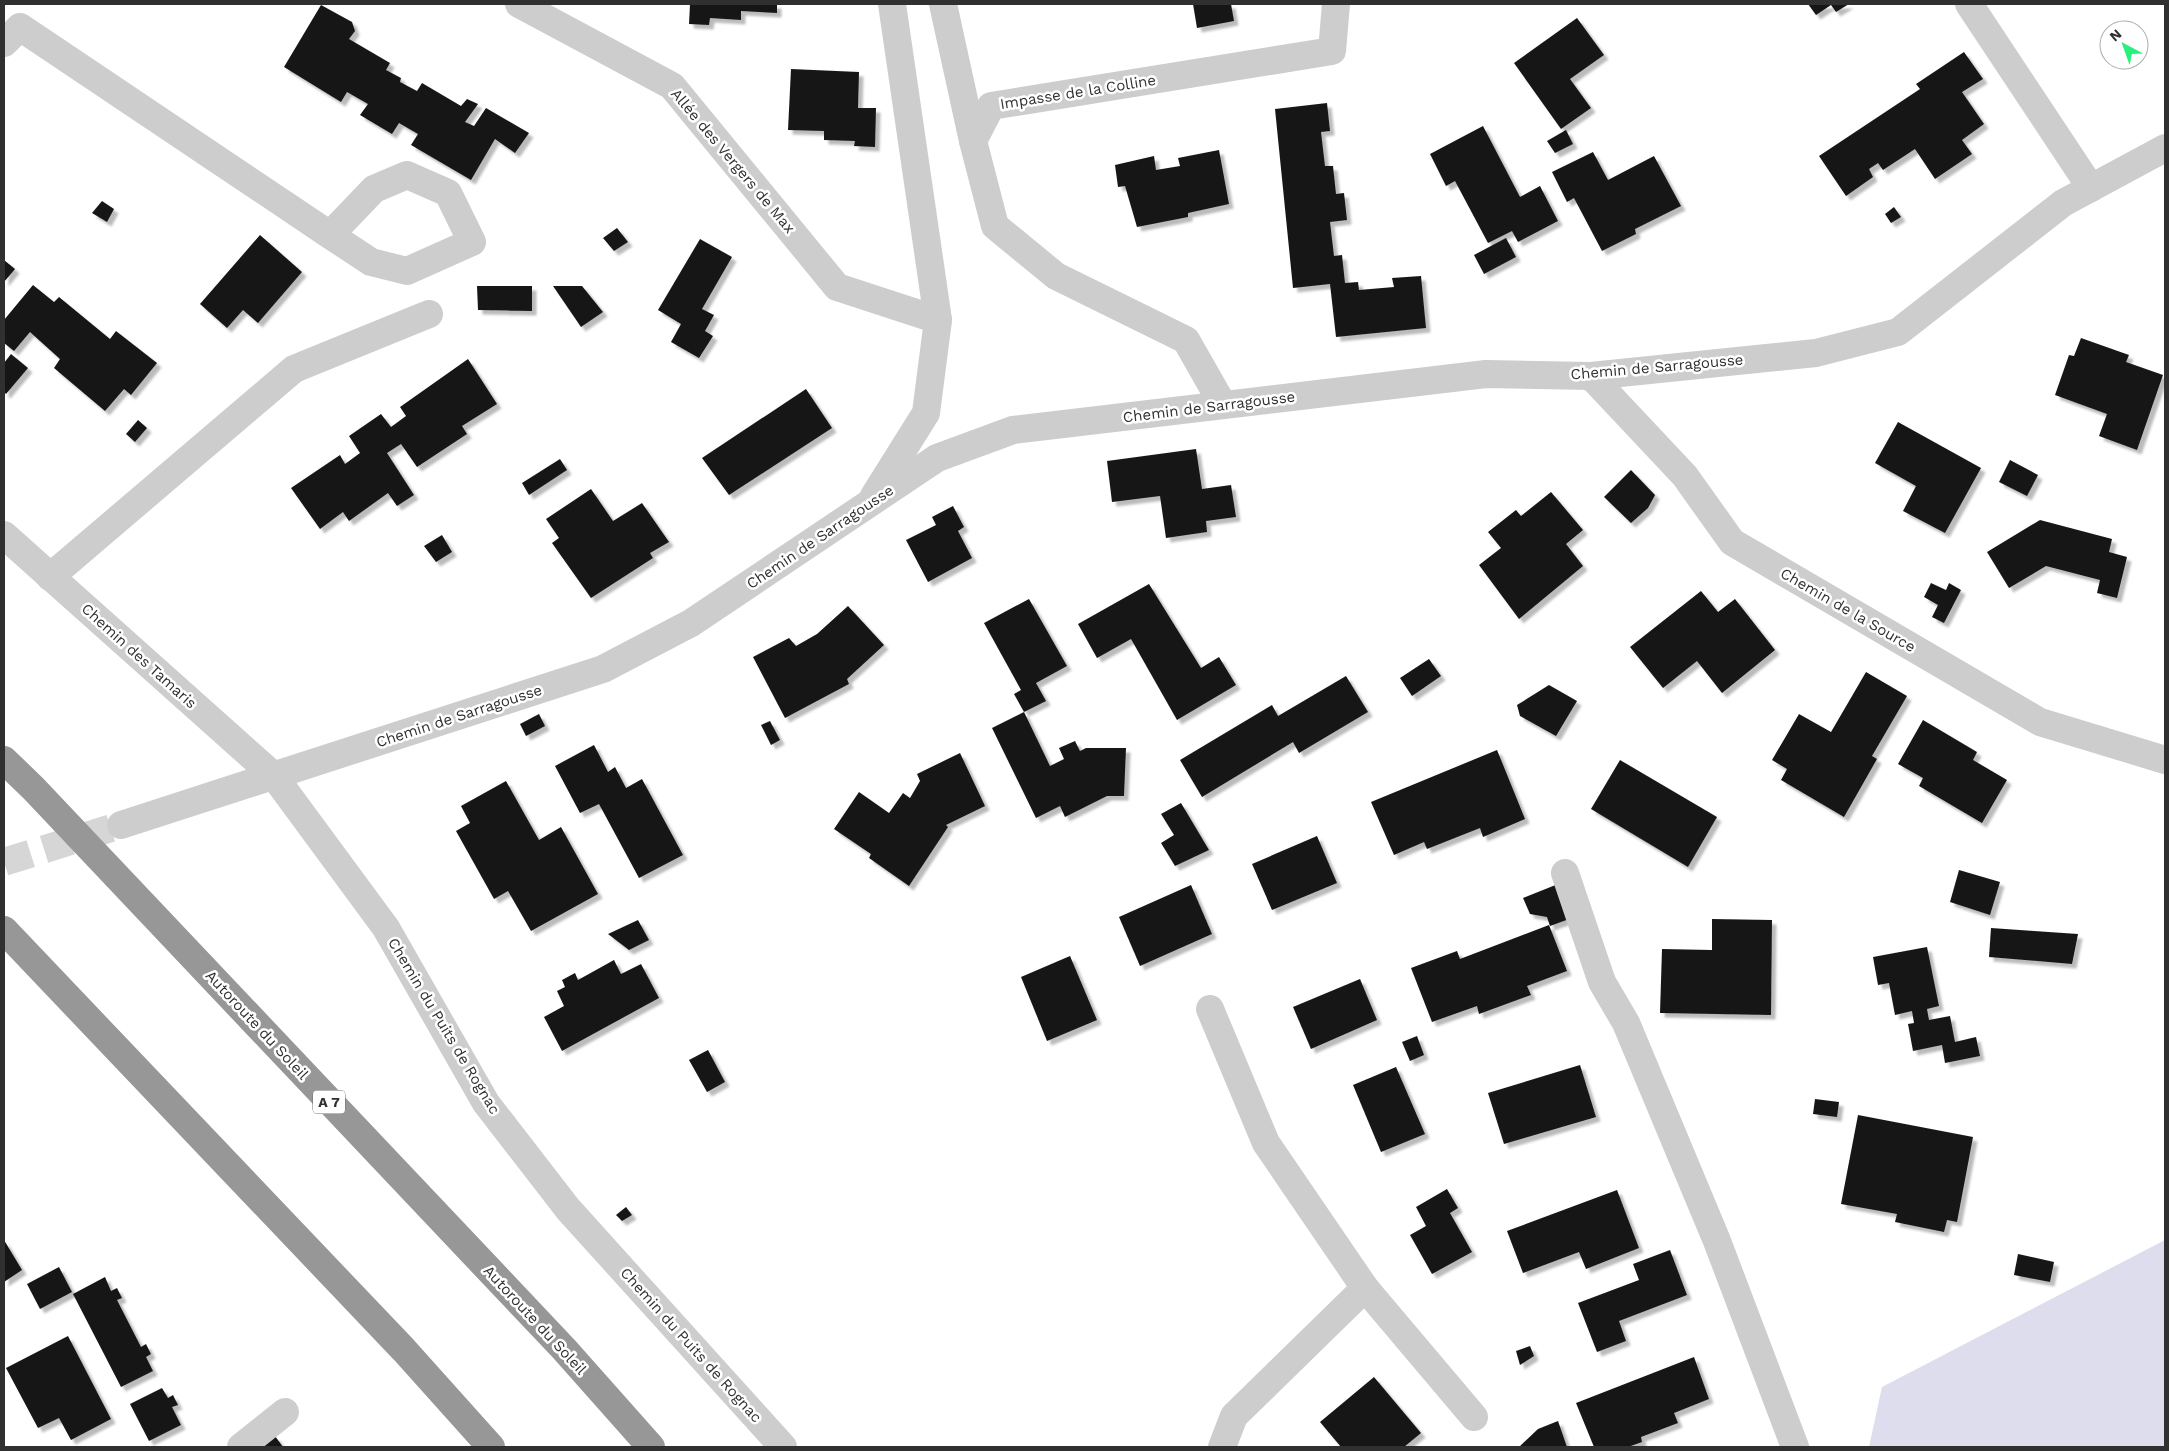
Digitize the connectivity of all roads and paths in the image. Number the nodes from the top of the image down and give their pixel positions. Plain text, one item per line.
1 (518, 4) edge
2 (892, 4) edge
3 (943, 4) edge
4 (1336, 4) edge
5 (1968, 4) edge
6 (4, 43) edge
7 (973, 141) junction
8 (2165, 148) edge
9 (2091, 188) junction
10 (330, 235) junction
11 (429, 314) dead end
12 (938, 320) junction
13 (1591, 376) junction
14 (1223, 405) junction
15 (870, 504) junction
16 (4, 535) edge
17 (50, 577) junction
18 (4, 760) edge
19 (2165, 760) edge
20 (274, 776) junction
21 (121, 825) tunnel mouth
22 (1565, 873) dead end
23 (4, 930) edge
24 (1210, 1009) dead end
25 (1365, 1288) junction
26 (285, 1412) dead end
27 (1474, 1417) dead end
28 (241, 1447) edge
29 (490, 1447) edge
30 (650, 1447) edge
31 (783, 1447) edge
32 (1222, 1447) edge
33 (1795, 1447) edge

1 - 12 street, Allée des Vergers de Max
2 - 12 street
3 - 7 street
4 - 7 street, Impasse de la Colline
5 - 9 street
6 - 10 street
7 - 14 street
8 - 9 street, Chemin de Sarragousse
9 - 13 street, Chemin de Sarragousse
10 - 10 street
11 - 17 street
12 - 15 street
13 - 14 street, Chemin de Sarragousse
13 - 19 street, Chemin de la Source
14 - 15 street, Chemin de Sarragousse
15 - 20 street, Chemin de Sarragousse
16 - 17 street, Chemin des Tamaris
17 - 20 street, Chemin des Tamaris
18 - 30 highway, Autoroute du Soleil / A 7
20 - 21 street, Chemin de Sarragousse
20 - 31 street, Chemin du Puits de Rognac
22 - 33 street
23 - 29 highway
24 - 25 street
25 - 27 street
25 - 32 street
26 - 28 street

